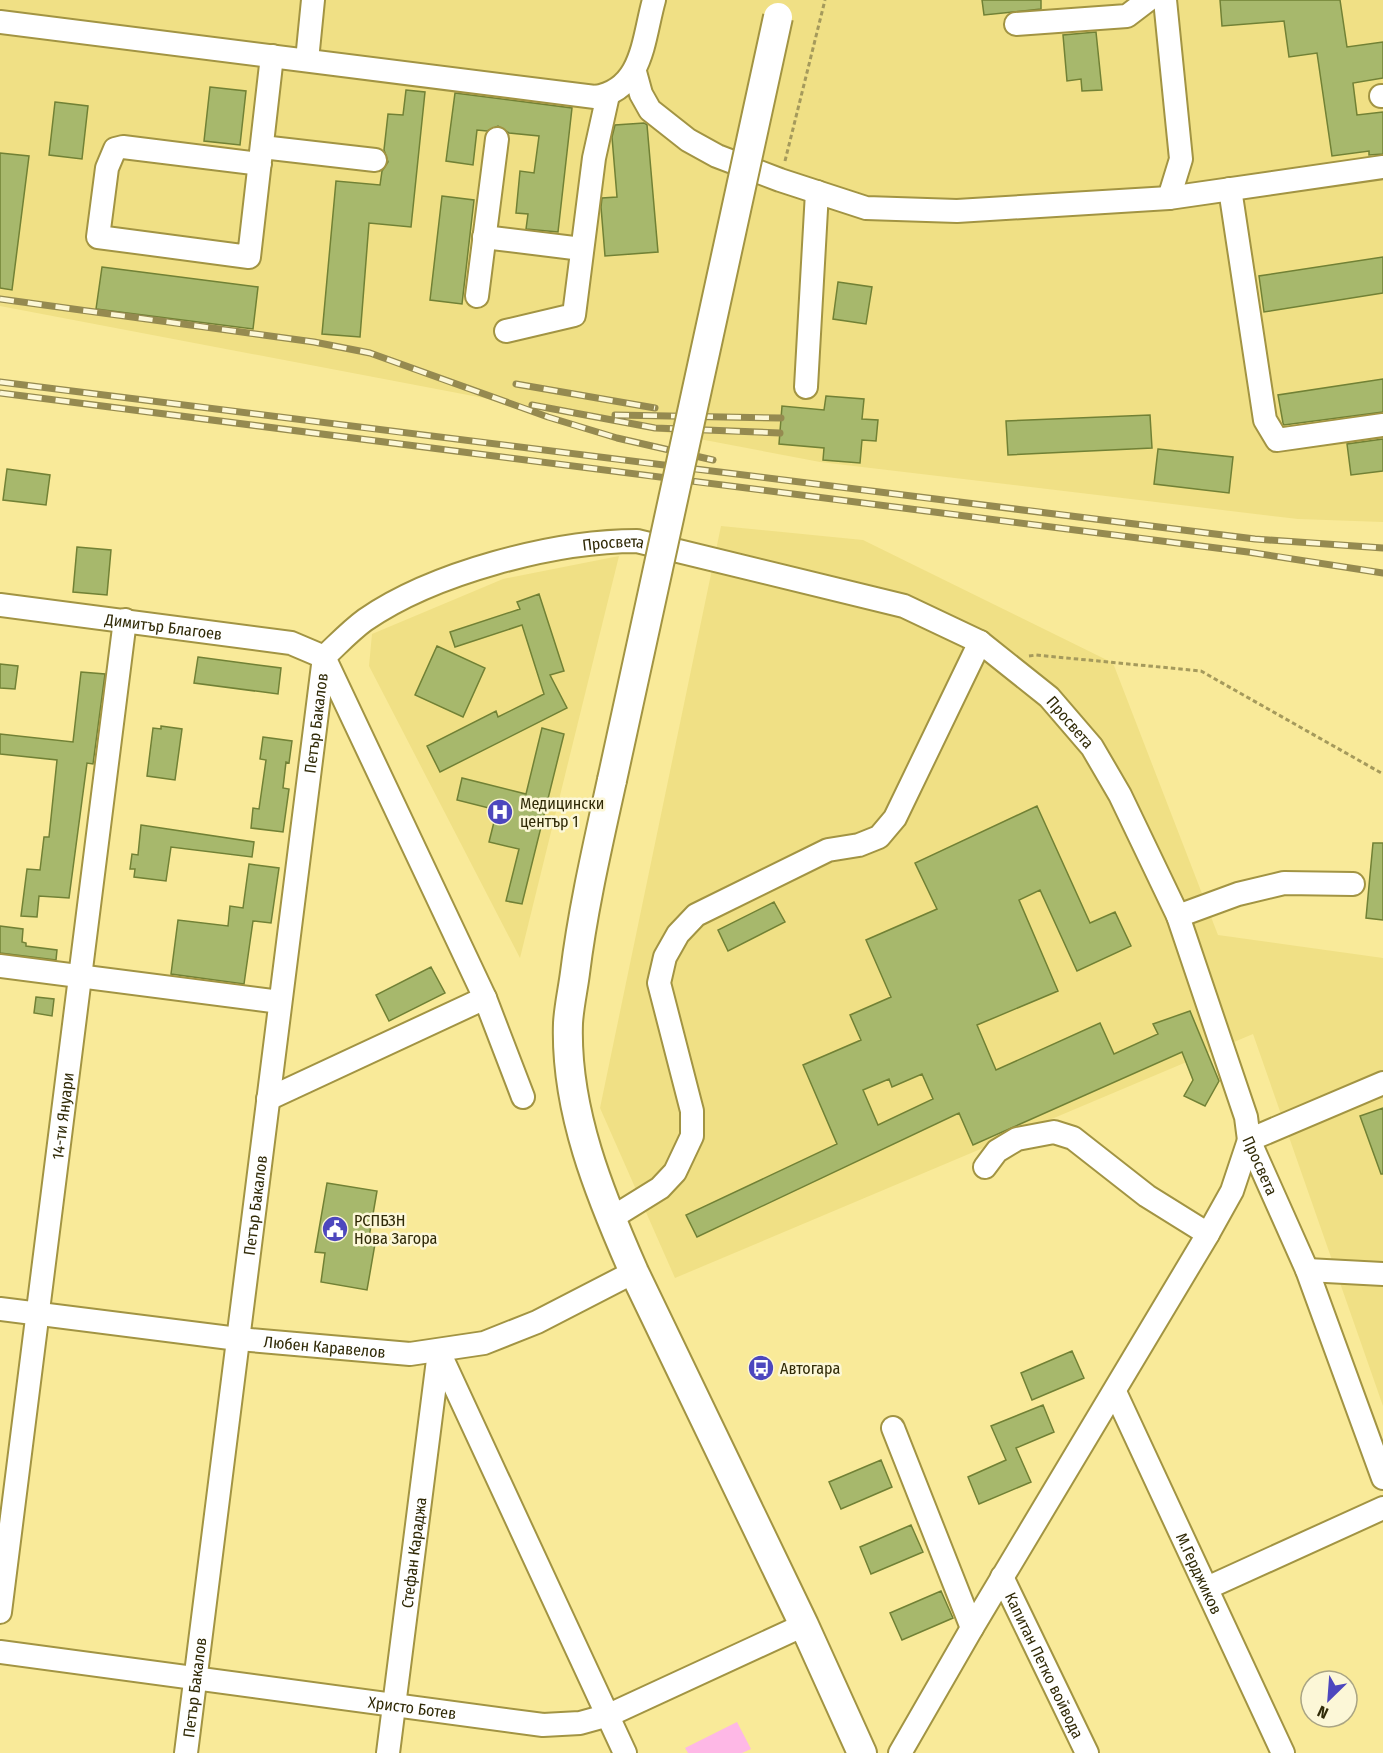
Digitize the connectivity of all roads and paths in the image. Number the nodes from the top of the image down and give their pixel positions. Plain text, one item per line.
1 (313, 0) edge
2 (654, 0) edge
3 (825, 0) edge
4 (1148, 0) edge
5 (1166, 0) edge
6 (779, 8) edge
7 (0, 22) edge
8 (1016, 24) dead end
9 (272, 56) junction
10 (307, 60) junction
11 (635, 72) junction
12 (608, 95) junction
13 (497, 139) dead end
14 (261, 156) junction
15 (375, 160) dead end
16 (1383, 167) edge
17 (780, 180) junction
18 (1230, 189) junction
19 (817, 192) junction
20 (1169, 198) junction
21 (484, 237) junction
22 (582, 249) junction
23 (477, 296) dead end
24 (506, 331) dead end
25 (806, 387) dead end
26 (1383, 425) edge
27 (0, 605) edge
28 (125, 620) junction
29 (981, 642) junction
30 (324, 657) junction
31 (1005, 661) junction
32 (1383, 774) edge
33 (1353, 885) dead end
34 (1178, 916) junction
35 (0, 966) edge
36 (80, 976) junction
37 (485, 998) junction
38 (280, 1002) junction
39 (1383, 1083) edge
40 (523, 1097) dead end
41 (268, 1099) junction
42 (1249, 1140) junction
43 (985, 1167) dead end
44 (610, 1219) junction
45 (1208, 1234) junction
46 (1307, 1270) junction
47 (634, 1272) junction
48 (1383, 1274) edge
49 (0, 1309) edge
50 (38, 1314) junction
51 (238, 1339) junction
52 (439, 1352) junction
53 (1115, 1392) junction
54 (893, 1428) dead end
55 (1383, 1478) edge
56 (1383, 1508) edge
57 (1002, 1577) junction
58 (1207, 1588) junction
59 (0, 1612) edge
60 (804, 1624) junction
61 (972, 1628) junction
62 (0, 1652) edge
63 (195, 1680) junction
64 (395, 1703) junction
65 (609, 1715) junction
66 (186, 1753) edge
67 (388, 1753) edge
68 (625, 1753) edge
69 (862, 1753) edge
70 (900, 1753) edge
71 (1087, 1753) edge
72 (1283, 1753) edge

1 - 10 street
2 - 11 street
3 - 17 path
4 - 8 street
5 - 20 street
6 - 44 main road, bridge
7 - 9 street
9 - 10 street
9 - 14 street
10 - 12 street
11 - 12 street
11 - 17 street
12 - 22 street
13 - 21 street
14 - 14 street
14 - 15 street
16 - 18 street
17 - 19 street
18 - 20 street
18 - 26 street
19 - 20 street
19 - 25 street
21 - 22 street
21 - 23 street
22 - 24 street
27 - 28 street, Димитър Благоев
28 - 30 street, Димитър Благоев
28 - 36 street, 14-ти Януари
29 - 30 street, Просвета
29 - 31 street, Просвета
29 - 44 street
30 - 37 street
30 - 38 street, Петър Бакалов
31 - 32 path
31 - 34 street, Просвета
33 - 34 street
34 - 42 street, Просвета
35 - 36 street
36 - 38 street
36 - 50 street, 14-ти Януари
37 - 40 street
37 - 41 street
38 - 41 street, Петър Бакалов
39 - 42 street
41 - 51 street, Петър Бакалов
42 - 45 street
42 - 46 street, Просвета
43 - 45 street
44 - 47 main road
45 - 53 street
46 - 48 street
46 - 55 street, Просвета
47 - 52 street, Любен Каравелов
47 - 60 main road
49 - 50 street, Любен Каравелов
50 - 51 street, Любен Каравелов
50 - 59 street, 14-ти Януари
51 - 52 street, Любен Каравелов
51 - 63 street, Петър Бакалов
52 - 64 street, Стефан Караджа
52 - 65 street
53 - 57 street
53 - 58 street, М.Герджиков
54 - 61 street
56 - 58 street
57 - 61 street
57 - 71 street, Капитан Петко войвода
58 - 72 street, М.Герджиков
60 - 65 street, Христо Ботев
60 - 69 main road
61 - 70 street
62 - 63 street, Христо Ботев
63 - 64 street, Христо Ботев
63 - 66 street, Петър Бакалов
64 - 65 street, Христо Ботев
64 - 67 street, Стефан Караджа
65 - 68 street

